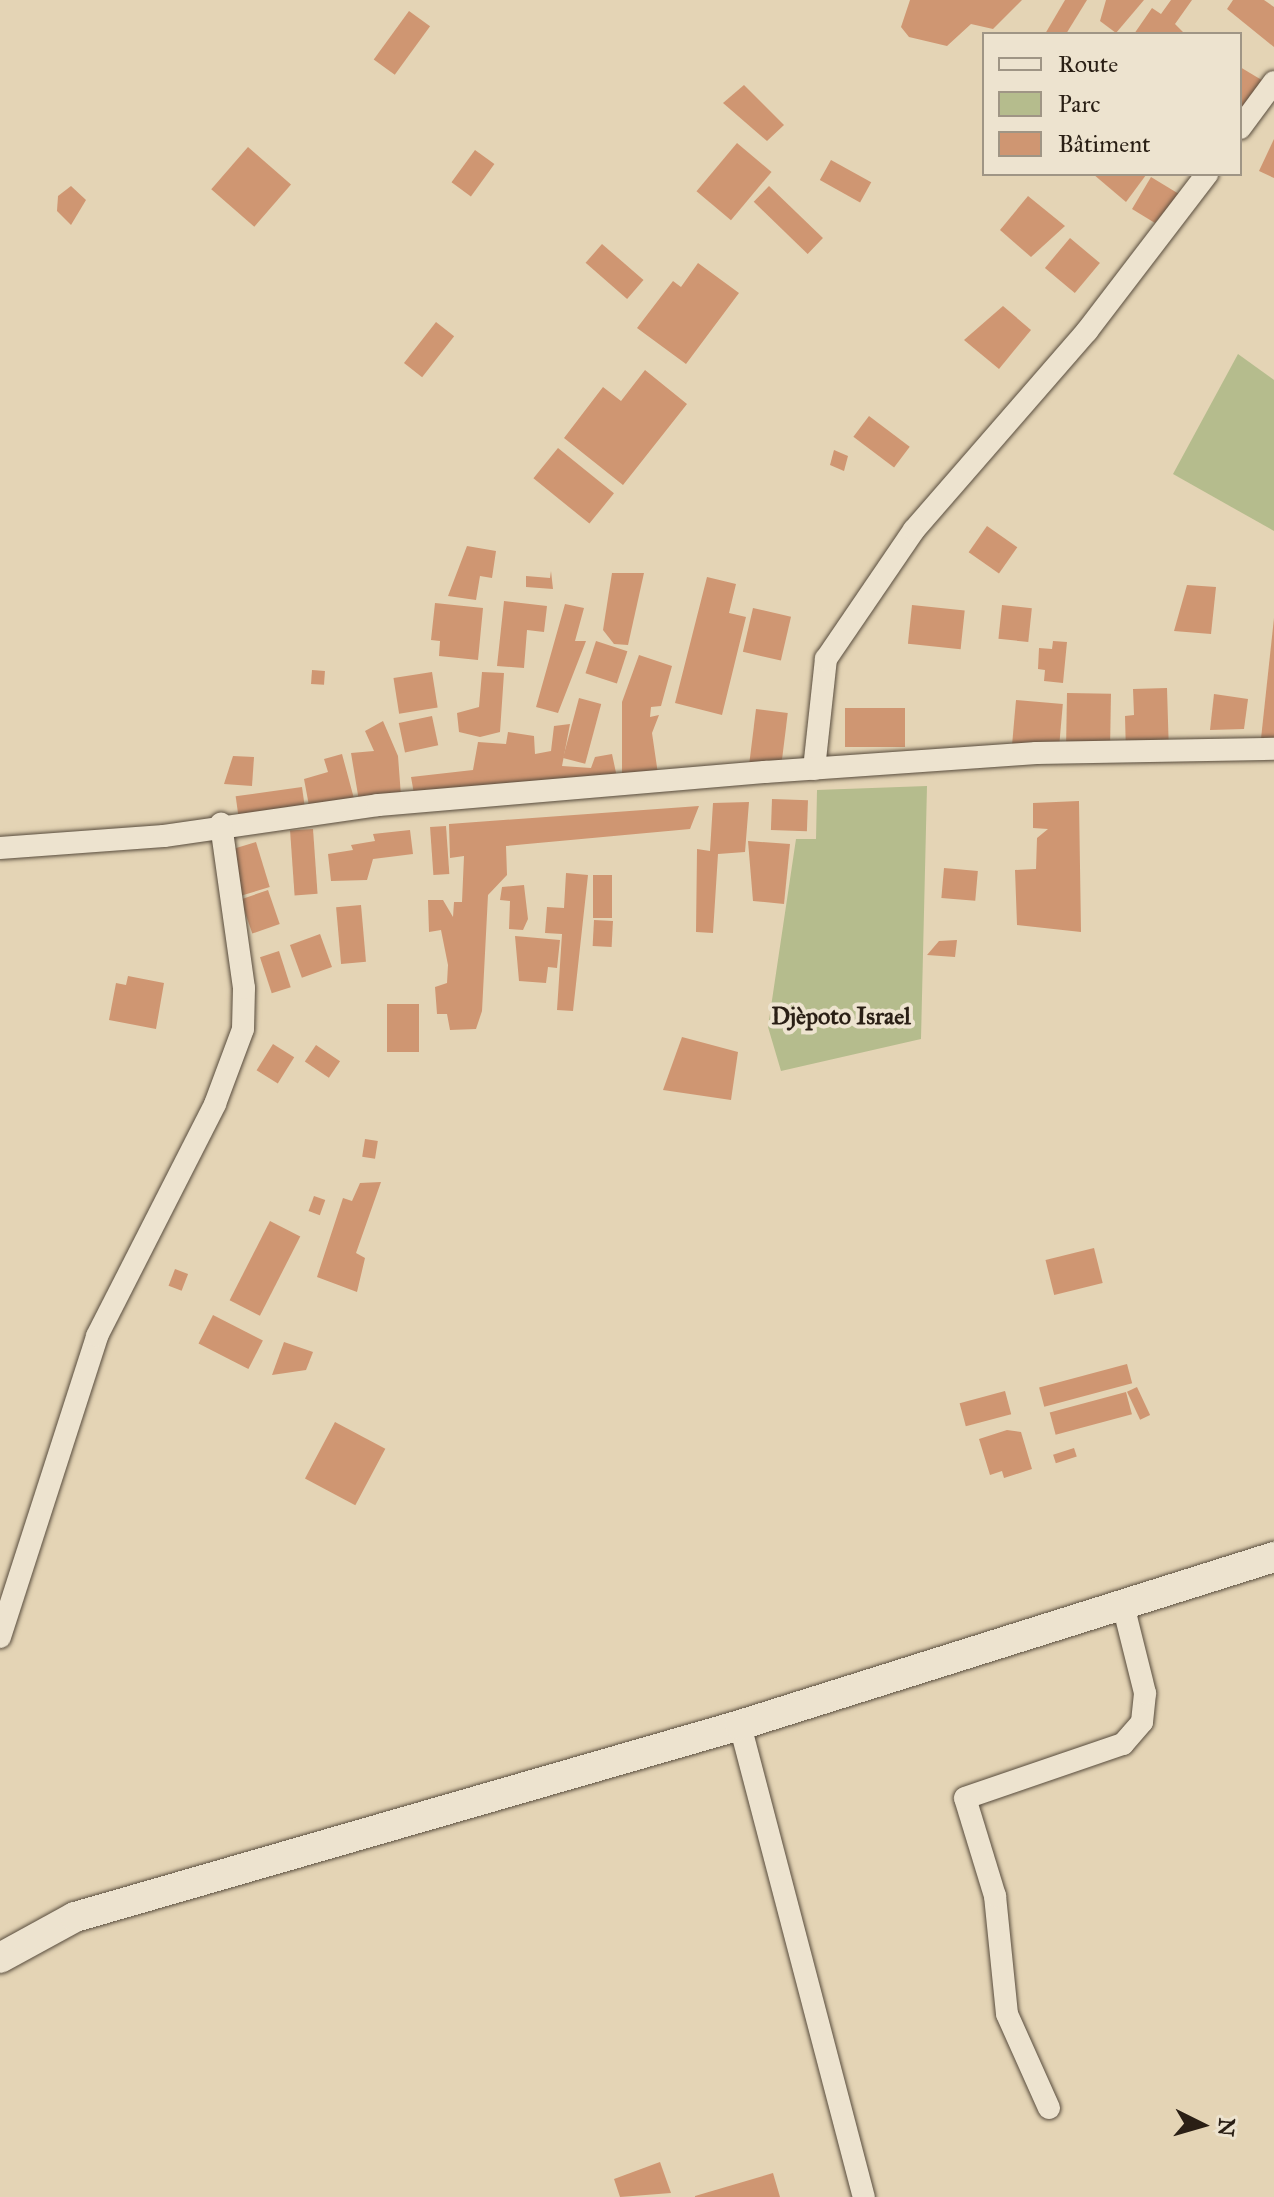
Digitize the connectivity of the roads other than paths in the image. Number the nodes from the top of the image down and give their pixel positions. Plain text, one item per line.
1 (1274, 82) edge
2 (1242, 125) edge
3 (1205, 176) edge
4 (1274, 749) edge
5 (814, 769) junction
6 (221, 824) junction
7 (0, 848) edge
8 (1274, 1557) edge
9 (1123, 1605) junction
10 (0, 1637) edge
11 (740, 1725) junction
12 (0, 1958) edge
13 (1049, 2108) dead end
14 (864, 2197) edge

1 - 2 street
3 - 5 street
4 - 5 street
5 - 6 street
6 - 7 street
6 - 10 street
8 - 9 street
9 - 11 street
9 - 13 street
11 - 12 street
11 - 14 street

